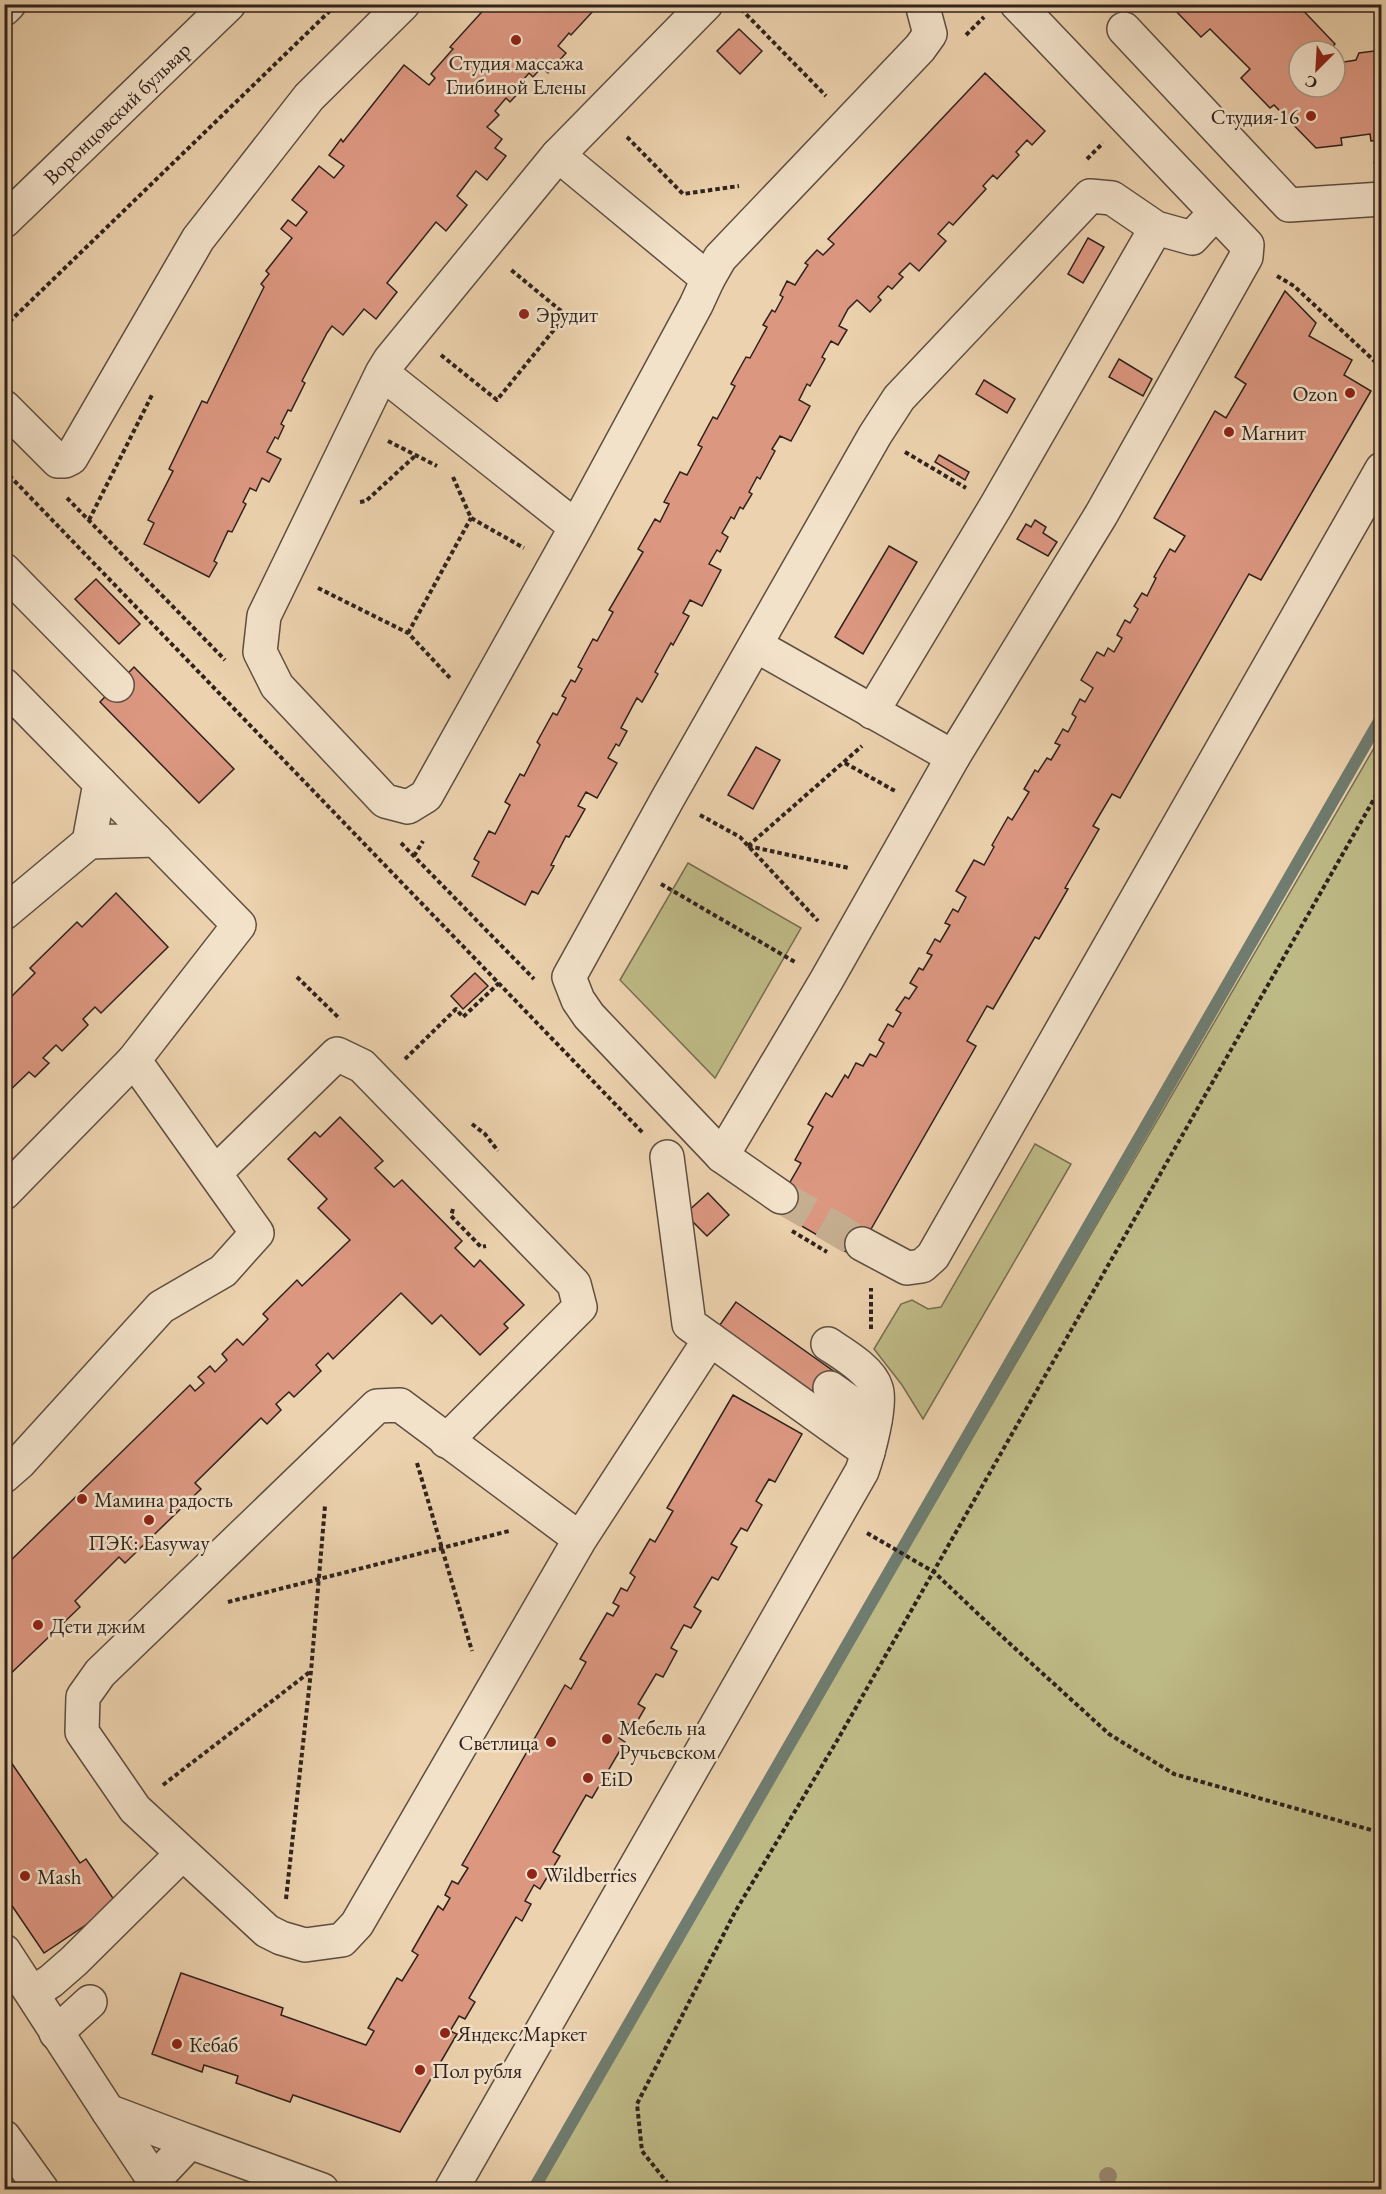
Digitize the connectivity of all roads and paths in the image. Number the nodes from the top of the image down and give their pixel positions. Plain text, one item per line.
1 (9, 4) edge
2 (229, 4) edge
3 (337, 4) edge
4 (403, 4) edge
5 (706, 4) edge
6 (737, 4) edge
7 (922, 4) edge
8 (1017, 4) edge
9 (1305, 4) edge
10 (1301, 8) dead end
11 (4, 9) edge
12 (1124, 29) dead end
13 (601, 111) junction
14 (850, 121) junction
15 (558, 155) junction
16 (1382, 199) edge
17 (767, 208) junction
18 (1215, 213) junction
19 (4, 220) edge
20 (1156, 228) junction
21 (483, 247) junction
22 (708, 279) junction
23 (4, 327) edge
24 (437, 352) dead end
25 (382, 373) junction
26 (154, 392) dead end
27 (4, 406) edge
28 (357, 426) junction
29 (904, 452) dead end
30 (442, 468) dead end
31 (1382, 469) edge
32 (4, 470) edge
33 (451, 473) dead end
34 (971, 490) dead end
35 (471, 518) junction
36 (89, 520) dead end
37 (576, 527) junction
38 (555, 565) junction
39 (4, 570) edge
40 (286, 573) junction
41 (408, 633) junction
42 (756, 646) junction
43 (4, 685) edge
44 (117, 685) dead end
45 (482, 696) junction
46 (872, 712) junction
47 (865, 743) dead end
48 (953, 757) junction
49 (845, 763) junction
50 (100, 783) junction
51 (1382, 785) edge
52 (894, 790) dead end
53 (697, 813) dead end
54 (156, 840) junction
55 (89, 842) junction
56 (748, 846) junction
57 (852, 869) dead end
58 (670, 889) dead end
59 (4, 912) edge
60 (823, 926) dead end
61 (784, 956) dead end
62 (499, 983) junction
63 (134, 1060) junction
64 (403, 1060) dead end
65 (722, 1156) junction
66 (667, 1157) joint
67 (215, 1173) junction
68 (4, 1193) edge
69 (782, 1211) joint
70 (860, 1253) junction
71 (710, 1339) junction
72 (828, 1344) dead end
73 (861, 1366) junction
74 (830, 1388) dead end
75 (875, 1420) junction
76 (446, 1441) junction
77 (330, 1451) junction
78 (868, 1452) junction
79 (416, 1460) dead end
80 (4, 1476) edge
81 (836, 1516) junction
82 (553, 1520) junction
83 (580, 1539) junction
84 (442, 1548) junction
85 (934, 1572) junction
86 (317, 1579) junction
87 (221, 1603) dead end
88 (311, 1671) junction
89 (487, 1701) junction
90 (135, 1809) junction
91 (1382, 1833) edge
92 (183, 1854) junction
93 (281, 1938) junction
94 (4, 1951) edge
95 (33, 1993) junction
96 (90, 2002) dead end
97 (56, 2032) junction
98 (108, 2111) junction
99 (4, 2137) edge
100 (190, 2142) junction
101 (153, 2185) edge
102 (42, 2190) edge
103 (322, 2190) edge
104 (451, 2190) edge
105 (673, 2190) edge

1 - 11 street
2 - 19 street, Воронцовский бульвар
3 - 23 path
4 - 27 street
5 - 13 street
6 - 14 path
7 - 14 street
8 - 18 street
9 - 10 path
12 - 16 street
13 - 15 street
13 - 17 path
14 - 17 street
15 - 21 street
15 - 22 street
17 - 22 street
18 - 20 street
18 - 48 street
20 - 42 street
20 - 46 street
21 - 24 path
21 - 25 street
22 - 37 street
25 - 28 street
25 - 37 street
26 - 36 path
28 - 30 path
28 - 40 street
29 - 34 path
31 - 70 street
32 - 62 path
33 - 35 path
35 - 38 path
35 - 41 path
37 - 38 street
38 - 45 street
39 - 44 street
40 - 41 path
40 - 45 street
41 - 45 path
42 - 46 street
42 - 65 street
43 - 50 street
46 - 48 street
47 - 49 path
48 - 65 street
49 - 52 path
49 - 56 path
50 - 54 street
50 - 55 street
51 - 85 path
53 - 56 path
54 - 55 street
54 - 63 street
55 - 59 street
56 - 57 path
56 - 60 path
58 - 61 path
62 - 64 path
62 - 66 path
63 - 67 street
63 - 68 street
65 - 69 street
66 - 71 street
67 - 76 street
67 - 80 street
69 - 70 path
70 - 73 path
71 - 78 street
71 - 83 street
72 - 73 street
73 - 75 street
74 - 75 street
75 - 78 street
76 - 77 street
76 - 82 street
77 - 86 path
77 - 90 street
78 - 81 street
79 - 84 path
81 - 85 path
81 - 104 street
82 - 83 street
82 - 84 path
83 - 89 street
84 - 86 path
84 - 89 path
85 - 91 path
85 - 105 path
86 - 87 path
86 - 88 path
88 - 90 path
88 - 93 path
89 - 93 street
90 - 92 street
92 - 93 street
92 - 95 street
94 - 95 street
95 - 97 street
96 - 97 street
97 - 98 street
98 - 100 street
98 - 101 street
99 - 102 street
100 - 101 street
100 - 103 street

